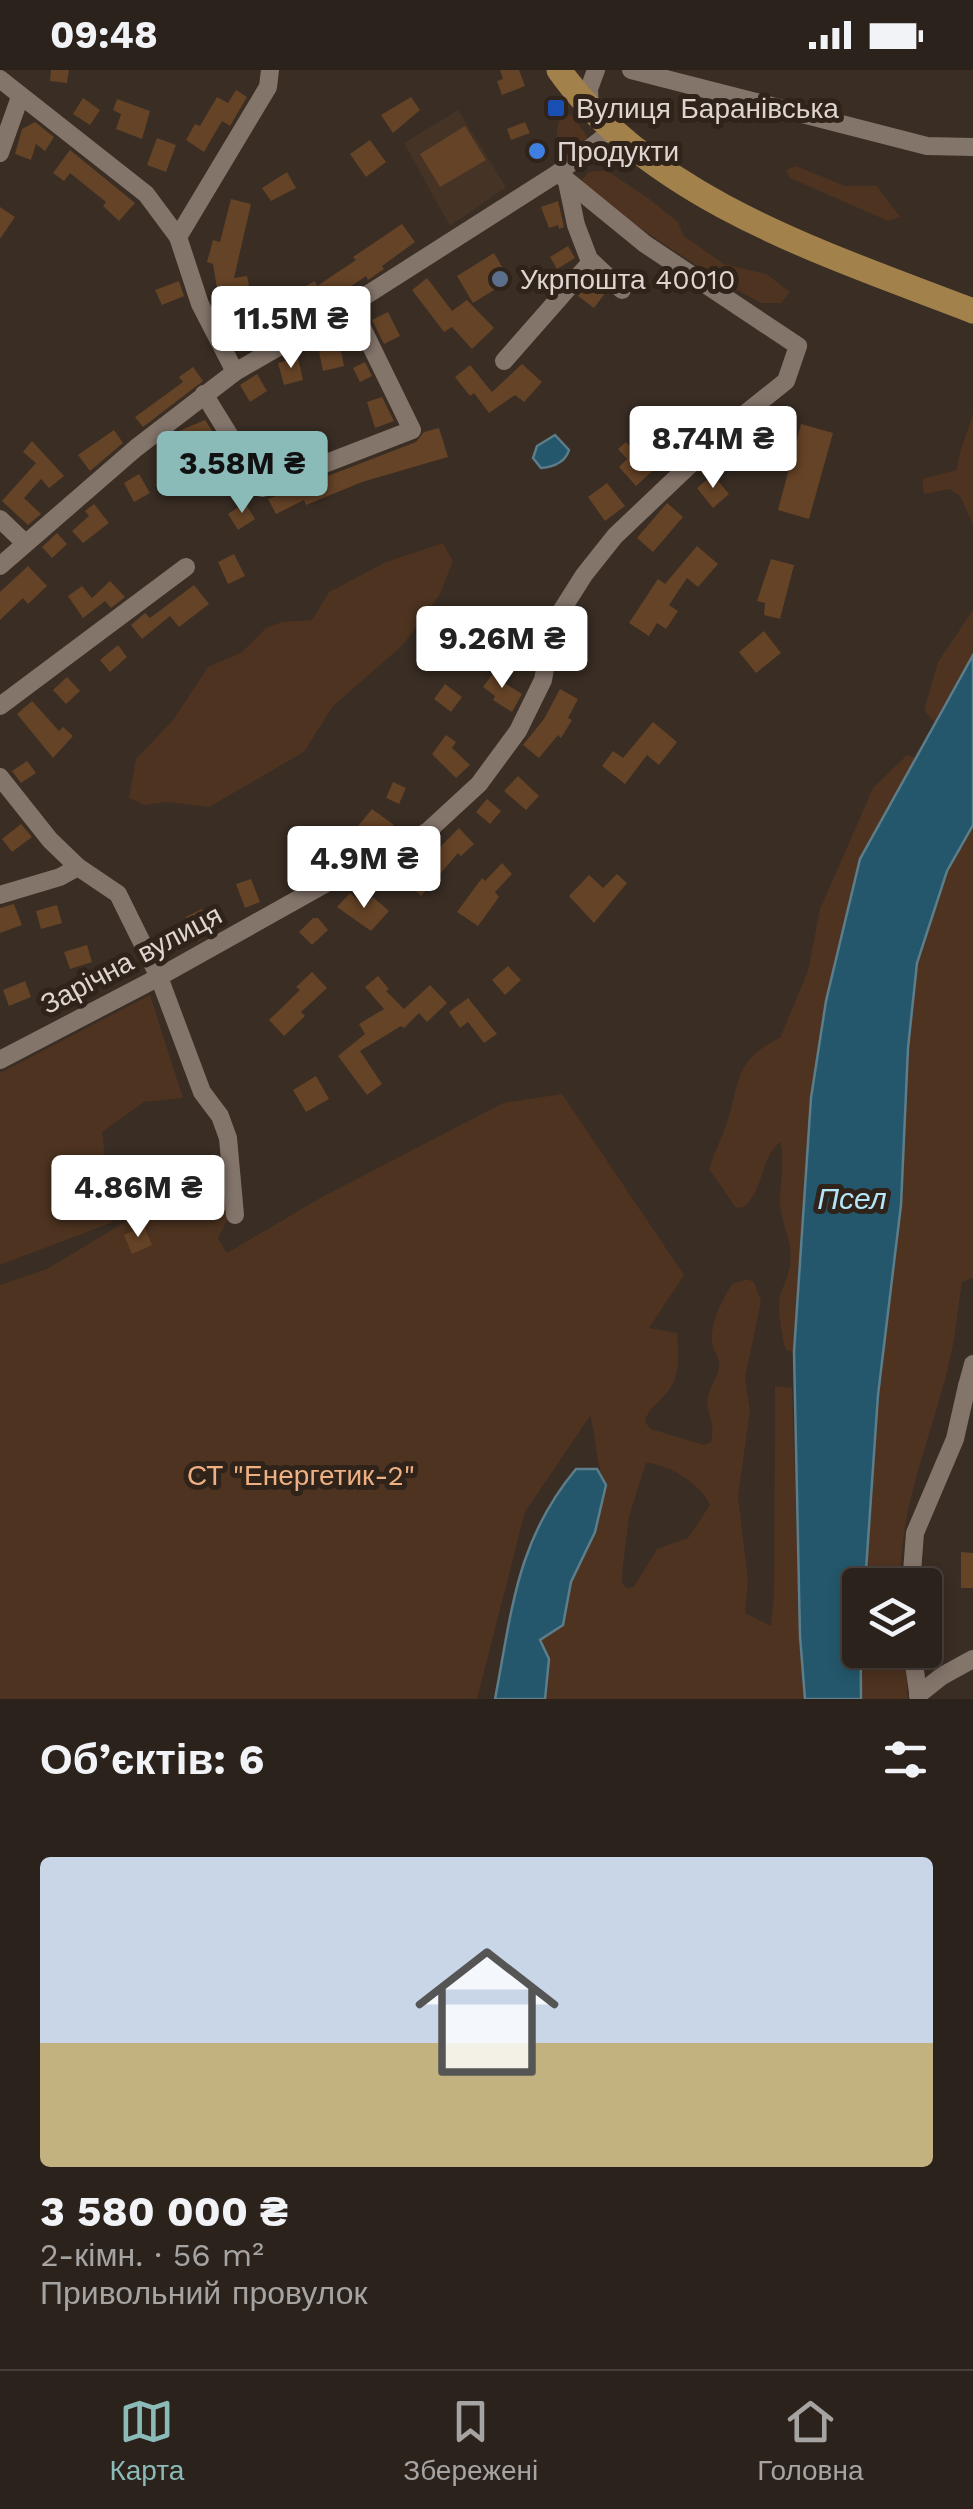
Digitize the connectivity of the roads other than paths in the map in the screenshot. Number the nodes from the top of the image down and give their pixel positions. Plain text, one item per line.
1 (270, 70) edge
2 (559, 70) edge
3 (596, 70) edge
4 (630, 70) edge
5 (0, 79) edge
6 (20, 98) junction
7 (590, 108) junction
8 (613, 130) junction
9 (973, 147) edge
10 (0, 153) edge
11 (563, 177) junction
12 (178, 237) junction
13 (591, 262) junction
14 (622, 290) dead end
15 (351, 305) junction
16 (973, 311) edge
17 (504, 361) dead end
18 (235, 372) junction
19 (204, 394) junction
20 (0, 519) edge
21 (24, 542) junction
22 (0, 566) edge
23 (186, 567) dead end
24 (0, 706) edge
25 (0, 776) edge
26 (78, 867) junction
27 (0, 895) edge
28 (159, 977) junction
29 (0, 1060) edge
30 (235, 1215) dead end
31 (973, 1364) edge
32 (970, 1388) edge
33 (913, 1568) edge
34 (973, 1659) edge
35 (914, 1668) edge
36 (918, 1697) edge

1 - 12 street
2 - 7 main road
3 - 7 street
4 - 9 street
5 - 6 street
6 - 10 street
6 - 12 street
7 - 8 main road
8 - 11 street
8 - 16 main road
11 - 13 street
11 - 15 street
11 - 28 street, Зарічна вулиця
12 - 18 street
13 - 14 street
13 - 17 street
15 - 18 street
15 - 19 street
18 - 19 street
19 - 21 street
20 - 21 street
21 - 22 street
23 - 24 street
25 - 26 street
26 - 27 street
26 - 28 street
28 - 29 street, Зарічна вулиця
28 - 30 street
31 - 32 street
32 - 33 street
34 - 36 street
35 - 36 street

